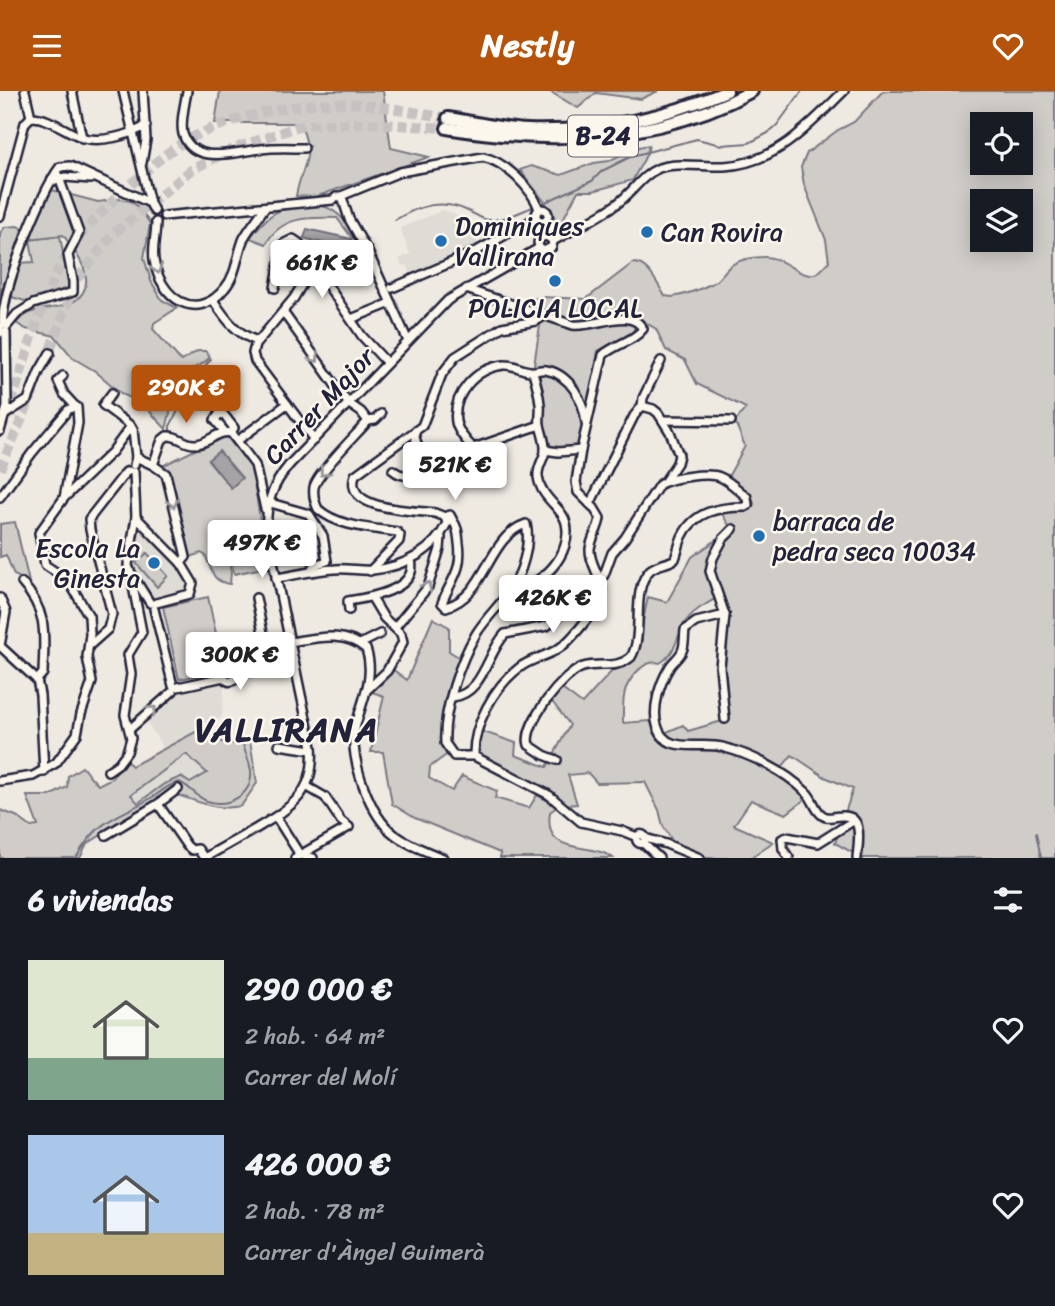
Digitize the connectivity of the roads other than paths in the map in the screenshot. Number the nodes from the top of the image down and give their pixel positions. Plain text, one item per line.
1 (25, 91) edge
2 (72, 91) edge
3 (123, 91) edge
4 (143, 91) edge
5 (187, 91) edge
6 (727, 91) edge
7 (752, 91) edge
8 (844, 91) edge
9 (31, 117) junction
10 (146, 126) junction
11 (132, 133) junction
12 (82, 138) junction
13 (304, 148) dead end
14 (142, 167) junction
15 (58, 175) junction
16 (339, 202) junction
17 (150, 203) junction
18 (265, 207) junction
19 (154, 211) junction
20 (0, 216) edge
21 (164, 216) junction
22 (540, 220) junction
23 (156, 222) junction
24 (544, 236) junction
25 (552, 241) junction
26 (540, 248) junction
27 (368, 252) junction
28 (316, 265) junction
29 (474, 284) junction
30 (275, 288) dead end
31 (389, 289) junction
32 (466, 289) junction
33 (478, 293) junction
34 (213, 300) junction
35 (391, 303) junction
36 (283, 312) junction
37 (544, 316) junction
38 (351, 319) junction
39 (3, 329) edge
40 (257, 341) junction
41 (408, 341) junction
42 (50, 353) tunnel mouth
43 (661, 361) dead end
44 (387, 363) junction
45 (533, 372) junction
46 (62, 376) dead end
47 (596, 389) junction
48 (578, 392) junction
49 (111, 393) dead end
50 (348, 403) junction
51 (287, 404) junction
52 (75, 406) junction
53 (642, 406) junction
54 (6, 414) junction
55 (381, 414) dead end
56 (664, 420) junction
57 (369, 421) junction
58 (731, 421) dead end
59 (540, 425) junction
60 (586, 425) junction
61 (133, 430) junction
62 (0, 431) edge
63 (414, 433) junction
64 (314, 440) junction
65 (237, 441) junction
66 (474, 449) junction
67 (545, 450) junction
68 (581, 450) junction
69 (153, 465) junction
70 (133, 466) junction
71 (393, 470) dead end
72 (430, 471) junction
73 (665, 481) junction
74 (0, 497) edge
75 (64, 498) junction
76 (267, 502) junction
77 (590, 504) junction
78 (266, 513) junction
79 (136, 517) junction
80 (448, 520) junction
81 (733, 529) dead end
82 (441, 537) junction
83 (411, 560) junction
84 (180, 563) junction
85 (130, 571) junction
86 (370, 571) junction
87 (311, 572) junction
88 (276, 578) junction
89 (600, 579) junction
90 (22, 583) dead end
91 (511, 590) junction
92 (0, 598) edge
93 (256, 598) dead end
94 (372, 598) junction
95 (154, 605) junction
96 (349, 610) dead end
97 (725, 615) junction
98 (395, 627) junction
99 (380, 634) dead end
100 (290, 642) junction
101 (359, 644) junction
102 (0, 646) edge
103 (88, 647) junction
104 (294, 663) junction
105 (233, 673) junction
106 (37, 680) junction
107 (175, 688) junction
108 (367, 689) junction
109 (453, 697) junction
110 (725, 719) dead end
111 (130, 729) junction
112 (279, 745) dead end
113 (312, 750) junction
114 (474, 756) junction
115 (557, 760) dead end
116 (108, 771) dead end
117 (44, 772) junction
118 (0, 781) edge
119 (306, 786) junction
120 (178, 789) dead end
121 (158, 804) junction
122 (276, 817) junction
123 (853, 821) junction
124 (106, 835) dead end
125 (641, 839) junction
126 (297, 857) edge
127 (204, 858) edge
128 (313, 858) edge
129 (443, 858) edge
130 (659, 858) edge
131 (700, 858) edge
132 (789, 858) edge
133 (857, 858) edge

1 - 9 street
2 - 12 street
3 - 11 street
4 - 10 street
5 - 13 street
6 - 7 highway, B-24
8 - 25 street
9 - 12 street
9 - 20 street
10 - 11 street
10 - 14 street
11 - 12 street
11 - 14 street
14 - 17 street
15 - 17 street
15 - 39 street
15 - 39 street
16 - 18 street
16 - 22 street
16 - 27 street
17 - 19 street
18 - 21 street
18 - 34 street
19 - 21 street
19 - 23 street
21 - 23 street
22 - 24 street
22 - 31 street
23 -> 34 street
24 - 25 street
24 - 26 street
25 - 26 street
26 - 29 street, Carrer Major
27 - 28 street
27 - 31 street
28 - 30 street
28 - 36 street
28 - 38 street
29 - 32 street, Carrer Major
29 - 33 street
31 - 35 street
32 - 33 street
32 - 41 street, Carrer Major
33 - 37 street
34 - 40 street
35 - 38 street
35 - 41 street
36 - 40 street
36 -> 50 street
37 - 47 street
37 - 63 street
38 - 44 street
39 - 54 street
40 - 51 street
41 - 44 street, Carrer Major
42 - 54 street
43 - 53 street
44 - 50 street, Carrer Major
45 - 48 street
45 - 59 street
45 - 66 street
46 - 52 street
47 - 48 street
47 - 60 street
48 - 60 street
49 - 61 street
50 - 57 street
50 - 64 street, Carrer Major
51 - 64 street
51 - 65 street
52 - 74 street
52 - 75 street
53 - 56 street
53 - 77 street
54 - 62 street
55 - 57 street
56 - 58 street
56 - 73 street
57 -> 86 street
59 - 66 street
59 - 67 street
60 - 68 street
61 - 70 street
61 - 75 street
63 - 72 street
63 - 80 street
64 - 76 street, Carrer Major
65 - 69 street
65 - 78 street
66 - 72 street
67 - 68 street
67 - 91 street
68 - 77 street
69 - 70 street
69 -> 84 street
70 - 79 street
70 - 103 street
71 - 72 street
73 - 89 street
73 - 115 street
75 - 103 street
76 - 78 street, Carrer Major
76 - 87 street
77 - 89 street
78 - 88 street, Carrer Major
79 - 84 street
79 - 85 street
80 - 82 street
80 - 91 street
81 - 97 street
82 - 83 street
98 -> 82 street
83 - 86 street
83 - 94 street
84 - 95 street
85 - 95 street
85 - 111 street
86 - 87 street
87 - 88 street
88 - 100 street, Carrer Major
89 - 109 street
89 - 114 street
90 - 106 street
91 - 109 street
92 - 102 street
93 - 105 street
94 - 96 street
94 - 98 street
95 - 107 street
97 - 110 street
97 - 123 street
98 - 108 street
99 - 101 street
100 - 101 street
100 - 104 street, Carrer Major
101 - 108 street
102 - 106 street
103 - 117 street
104 - 105 street
104 - 113 street, Carrer Major
105 - 107 street
106 - 117 street
111 -> 107 street
108 - 129 street
109 - 114 street
111 - 116 street
112 - 113 street
113 - 119 street, Carrer Major
114 - 125 street
117 - 118 street
119 - 122 street
119 - 126 street
120 - 121 street
121 - 124 street
121 - 127 street
122 - 126 street
122 - 127 street
123 - 132 street
123 - 133 street
125 - 130 street
125 - 131 street
126 - 128 street

